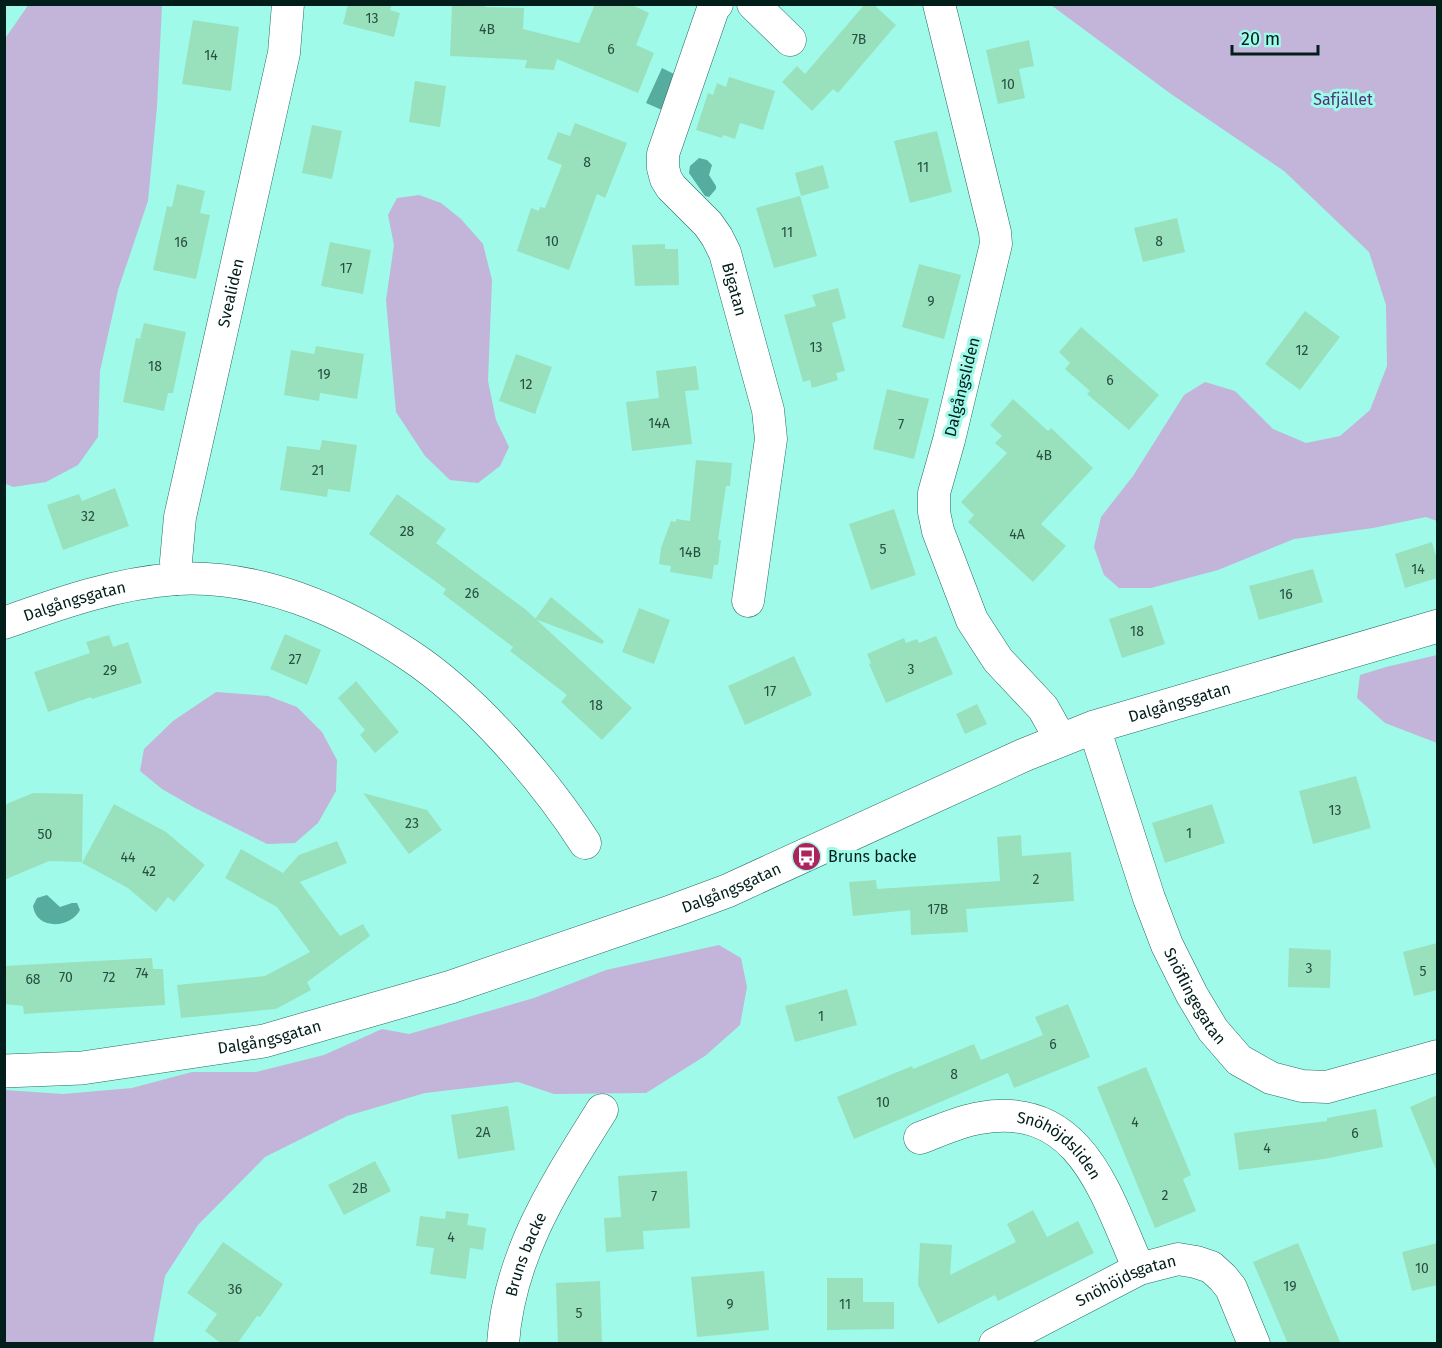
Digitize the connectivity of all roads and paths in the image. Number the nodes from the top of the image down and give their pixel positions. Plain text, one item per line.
1 (288, 4) edge
2 (717, 4) edge
3 (753, 4) edge
4 (939, 4) edge
5 (790, 40) dead end
6 (177, 579) junction
7 (748, 601) dead end
8 (4, 623) edge
9 (1437, 626) edge
10 (1094, 727) junction
11 (1061, 740) junction
12 (585, 843) dead end
13 (1437, 1056) edge
14 (4, 1071) edge
15 (602, 1110) dead end
16 (920, 1138) dead end
17 (1139, 1269) junction
18 (503, 1344) edge
19 (995, 1344) edge
20 (1254, 1344) edge

1 - 6 street, Svealiden
2 - 7 street, Bigatan
3 - 5 street
4 - 11 street, Dalgångsliden
6 - 8 street, Dalgångsgatan
6 - 12 street, Dalgångsgatan
9 - 10 street, Dalgångsgatan
10 - 11 street, Dalgångsgatan
10 - 13 street, Snöflingegatan
11 - 14 street, Dalgångsgatan
15 - 18 street, Bruns backe
16 - 17 street, Snöhöjdsliden
17 - 19 street, Snöhöjdsgatan
17 - 20 street, Snöhöjdsgatan

